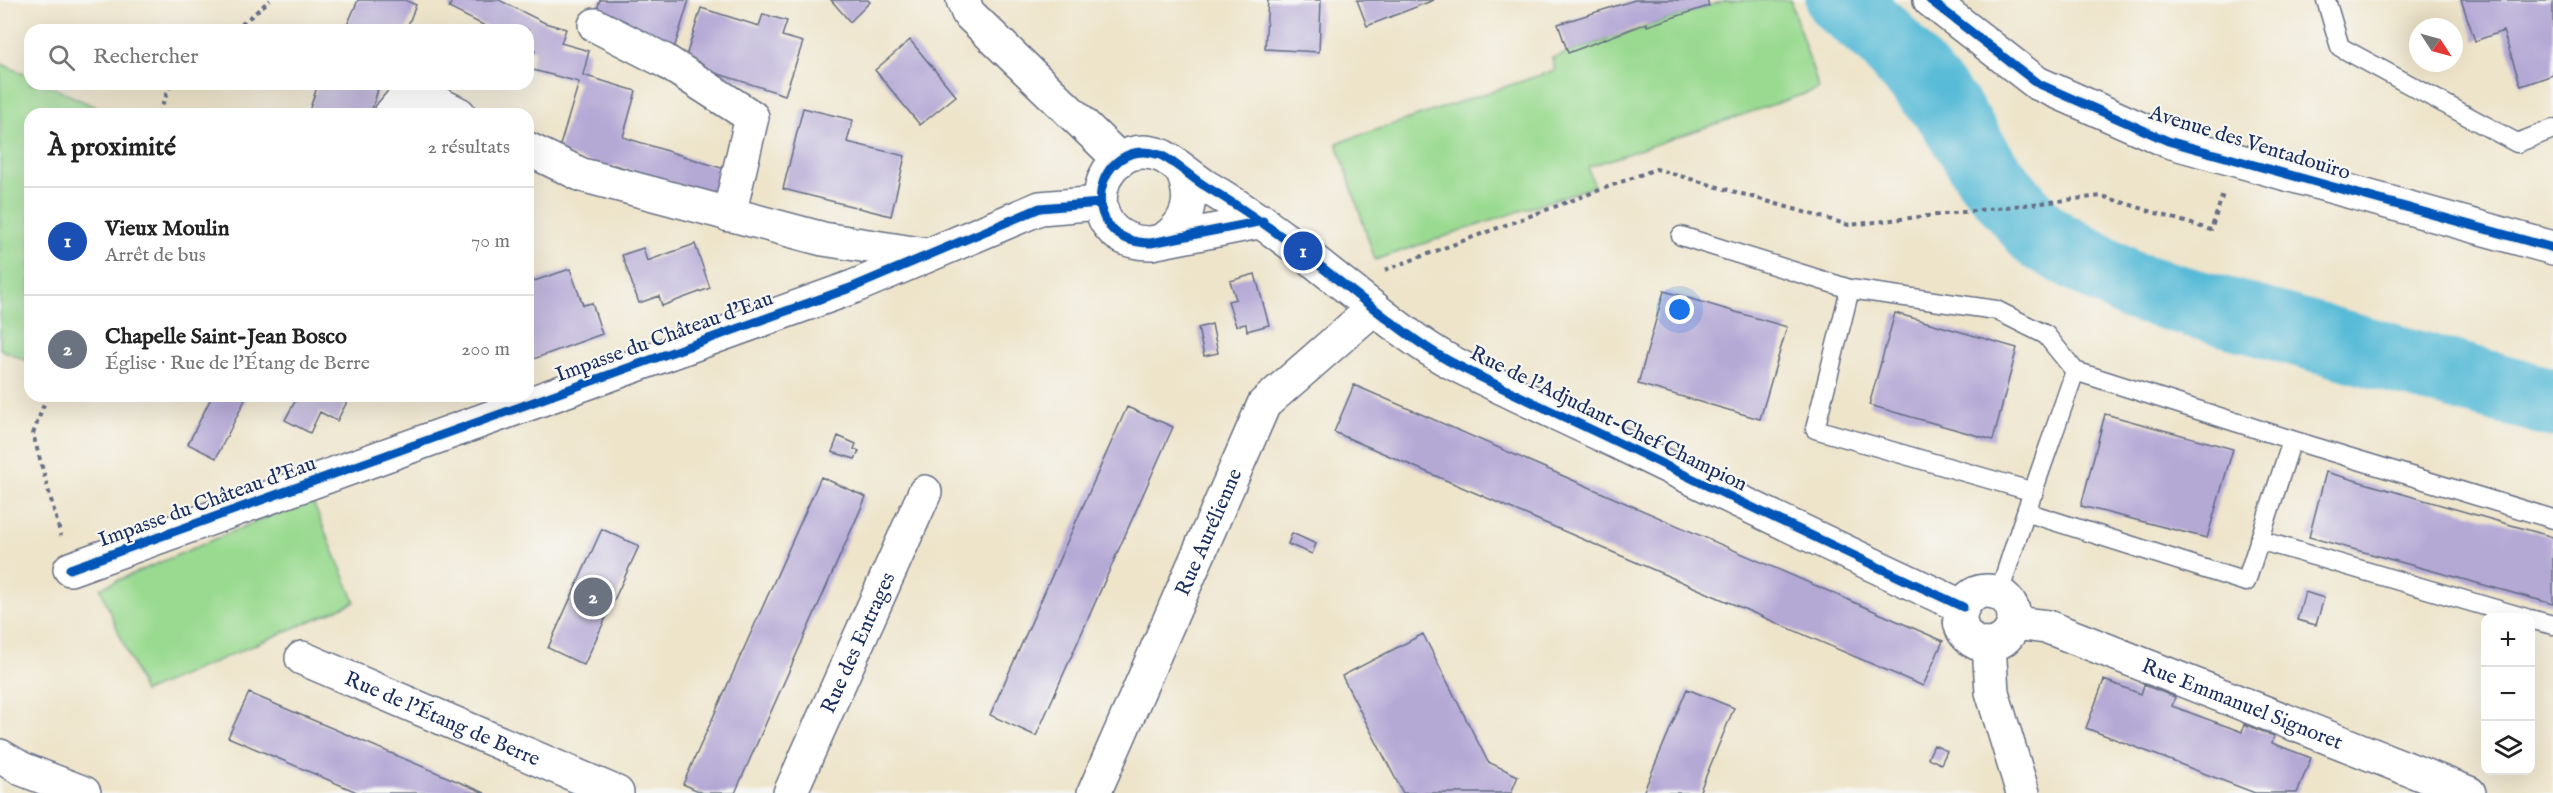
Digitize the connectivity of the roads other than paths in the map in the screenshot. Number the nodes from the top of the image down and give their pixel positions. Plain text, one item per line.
1 (963, 0) edge
2 (1930, 0) edge
3 (2326, 0) edge
4 (595, 25) dead end
5 (411, 90) edge
6 (411, 90) edge
7 (396, 108) edge
8 (447, 108) edge
9 (2553, 129) edge
10 (534, 152) edge
11 (1120, 160) junction
12 (1183, 172) junction
13 (1100, 203) junction
14 (729, 214) junction
15 (1263, 221) junction
16 (1681, 236) dead end
17 (1166, 238) junction
18 (2553, 248) edge
19 (926, 255) junction
20 (1850, 289) junction
21 (1374, 308) junction
22 (2075, 371) junction
23 (2292, 440) junction
24 (925, 492) dead end
25 (2034, 492) junction
26 (2026, 512) junction
27 (2553, 519) edge
28 (2259, 540) junction
29 (70, 570) road end
30 (1963, 607) junction
31 (2007, 608) junction
32 (2511, 613) edge
33 (2535, 620) edge
34 (2553, 625) edge
35 (1989, 645) junction
36 (302, 658) dead end
37 (0, 756) edge
38 (84, 793) edge
39 (617, 793) edge
40 (790, 793) edge
41 (1094, 793) edge
42 (2023, 793) edge
43 (2469, 793) edge

1 - 11 street
2 - 18 street, Avenue des Ventadouïro
3 - 9 lane
4 - 14 street
5 - 8 street
6 - 7 street
10 - 14 street
11 - 12 street
11 - 13 street
12 - 15 street, Rue de l'Adjudant-Chef Champion
12 - 17 street
13 - 17 street
13 - 19 street, Impasse du Château d'Eau
14 - 19 street
15 - 17 street
15 - 21 street, Rue de l'Adjudant-Chef Champion
16 - 20 lane
19 - 29 street, Impasse du Château d'Eau
20 - 22 lane
20 - 25 lane
21 - 30 street, Rue de l'Adjudant-Chef Champion
21 - 41 street, Rue Aurélienne
22 - 23 lane
22 - 25 lane
23 - 27 lane
23 - 28 lane
24 - 40 street, Rue des Entrages
25 - 26 lane
26 - 28 lane
26 - 31 lane
28 - 32 lane
30 - 31 street
30 - 35 street
31 - 35 street
31 - 43 street, Rue Emmanuel Signoret
33 - 34 lane
35 - 42 street
36 - 39 street, Rue de l'Étang de Berre
37 - 38 street

